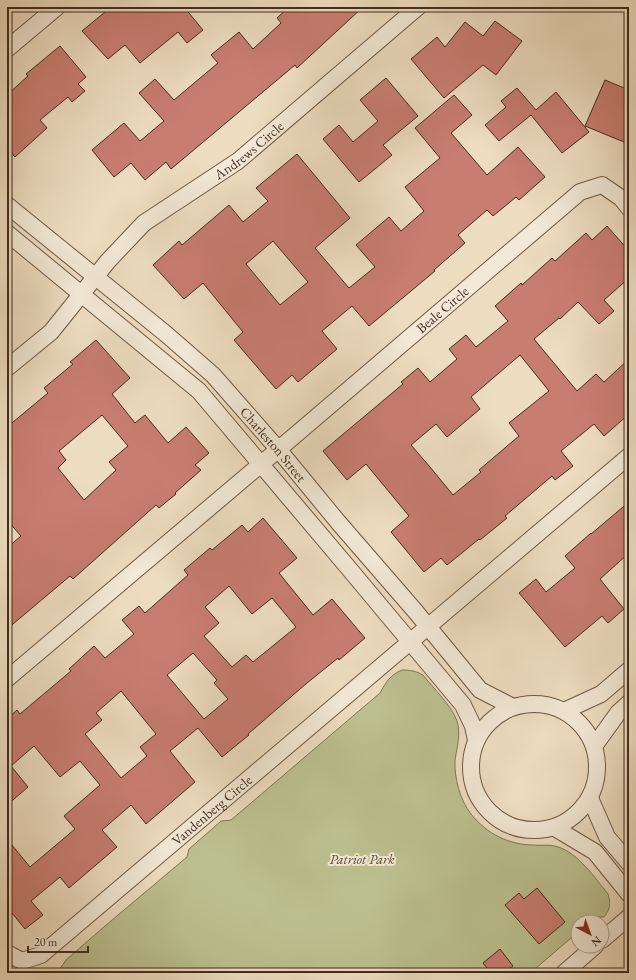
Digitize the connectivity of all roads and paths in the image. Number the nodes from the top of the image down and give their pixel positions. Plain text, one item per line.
1 (57, 7) edge
2 (418, 7) edge
3 (7, 49) edge
4 (7, 205) edge
5 (629, 208) edge
6 (7, 233) edge
7 (95, 277) junction
8 (81, 294) junction
9 (7, 368) edge
10 (278, 449) junction
11 (629, 456) edge
12 (260, 464) junction
13 (428, 626) junction
14 (410, 642) junction
15 (629, 670) edge
16 (7, 679) edge
17 (629, 703) edge
18 (513, 707) junction
19 (564, 711) junction
20 (476, 740) junction
21 (594, 745) junction
22 (590, 798) junction
23 (555, 828) junction
24 (629, 863) edge
25 (629, 894) edge
26 (629, 917) edge
27 (610, 933) edge
28 (7, 953) edge
29 (586, 954) edge
30 (564, 973) edge

1 - 3 street
2 - 7 street, Andrews Circle
4 - 7 street, Charleston Street
5 - 10 street, Beale Circle
6 - 8 street, Charleston Street
7 - 8 street, Andrews Circle
7 - 10 street, Charleston Street
8 - 9 street, Andrews Circle
8 - 12 street, Charleston Street
10 - 12 street, Beale Circle
10 - 13 street, Charleston Street
11 - 13 street
12 - 14 street, Charleston Street
12 - 16 street
13 - 14 street
13 - 18 street, Charleston Street
14 - 20 street, Charleston Street
14 - 28 street, Vandenberg Circle
15 - 19 street
17 - 21 street
18 - 19 street
18 - 20 street
19 - 21 street
20 - 23 street
21 - 22 street
22 - 23 street
22 - 24 street
23 - 25 street
26 - 27 street
29 - 30 street

